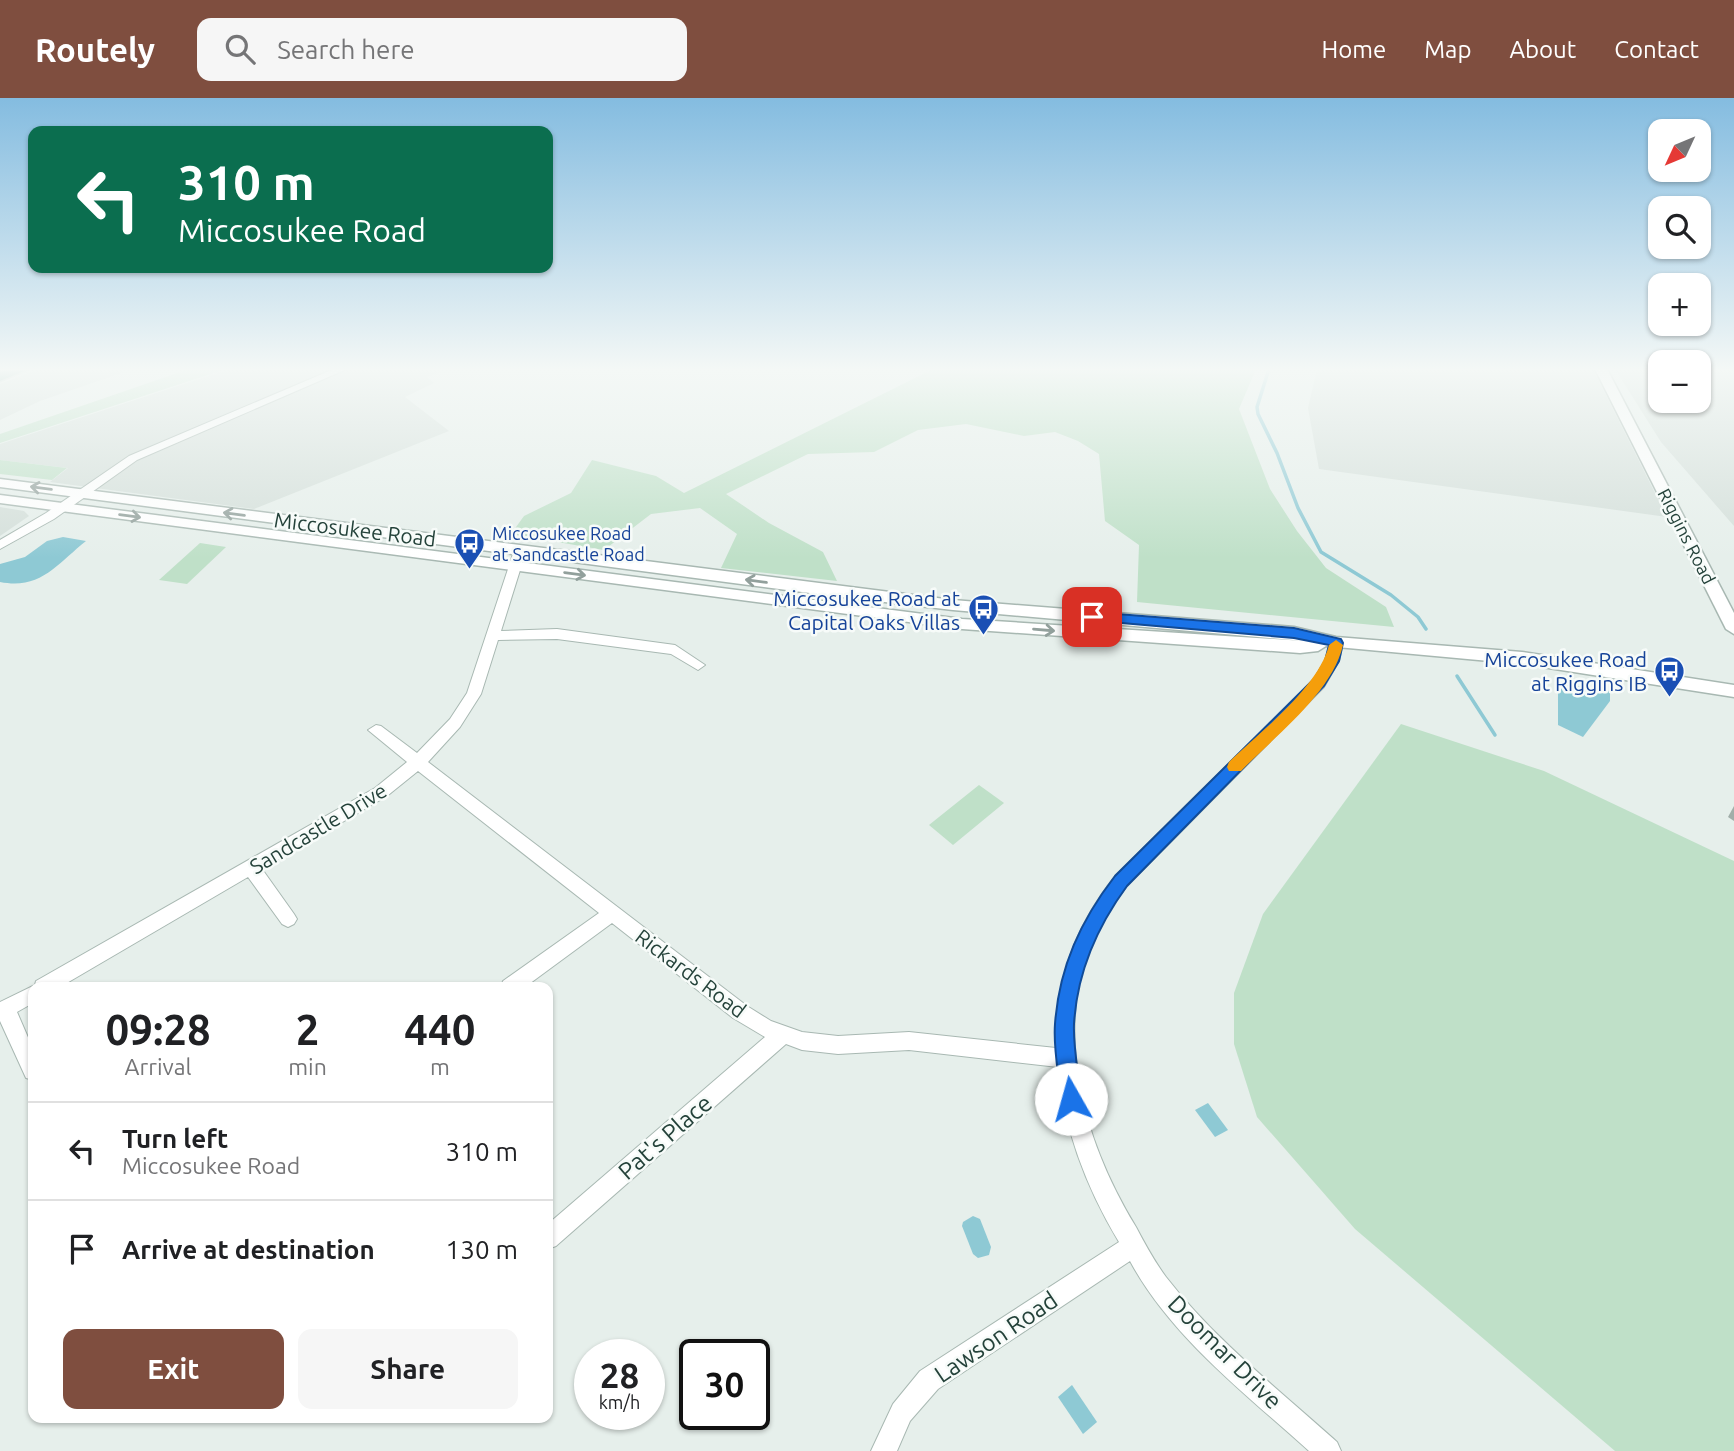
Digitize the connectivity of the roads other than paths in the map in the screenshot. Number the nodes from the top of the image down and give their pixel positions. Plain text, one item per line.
1 (192, 432) edge
2 (1633, 432) edge
3 (0, 483) edge
4 (83, 494) junction
5 (0, 499) edge
6 (63, 507) junction
7 (0, 545) edge
8 (518, 558) junction
9 (1734, 629) edge
10 (493, 636) junction
11 (1336, 643) junction
12 (698, 665) dead end
13 (1734, 691) edge
14 (376, 730) dead end
15 (418, 762) junction
16 (251, 869) junction
17 (612, 913) junction
18 (288, 919) dead end
19 (52, 982) edge
20 (517, 982) edge
21 (28, 996) edge
22 (3, 1010) edge
23 (782, 1035) junction
24 (1066, 1059) junction
25 (28, 1061) edge
26 (553, 1234) edge
27 (1134, 1245) junction
28 (884, 1451) edge
29 (1328, 1451) edge

1 - 4 street
2 - 9 street, Riggins Road
4 -> 3 street, Miccosukee Road
4 - 6 street
8 -> 4 street, Miccosukee Road
5 - 6 street, Miccosukee Road
6 - 7 street
6 -> 8 street, Miccosukee Road
8 - 10 street, Sandcastle Drive
8 - 11 street, Miccosukee Road
10 - 12 street
10 - 15 street, Sandcastle Drive
11 - 13 street, Miccosukee Road
11 - 24 street, Doomar Drive
14 - 15 street, Rickards Road
15 - 16 street, Sandcastle Drive
15 - 17 street, Rickards Road
16 - 18 street
16 - 19 street, Sandcastle Drive
17 - 20 street
17 - 23 street, Rickards Road
21 - 22 street
22 - 25 street
23 - 24 street, Rickards Road
23 - 26 street, Pat's Place
24 - 27 street, Doomar Drive
27 - 28 street, Lawson Road
27 - 29 street, Doomar Drive

